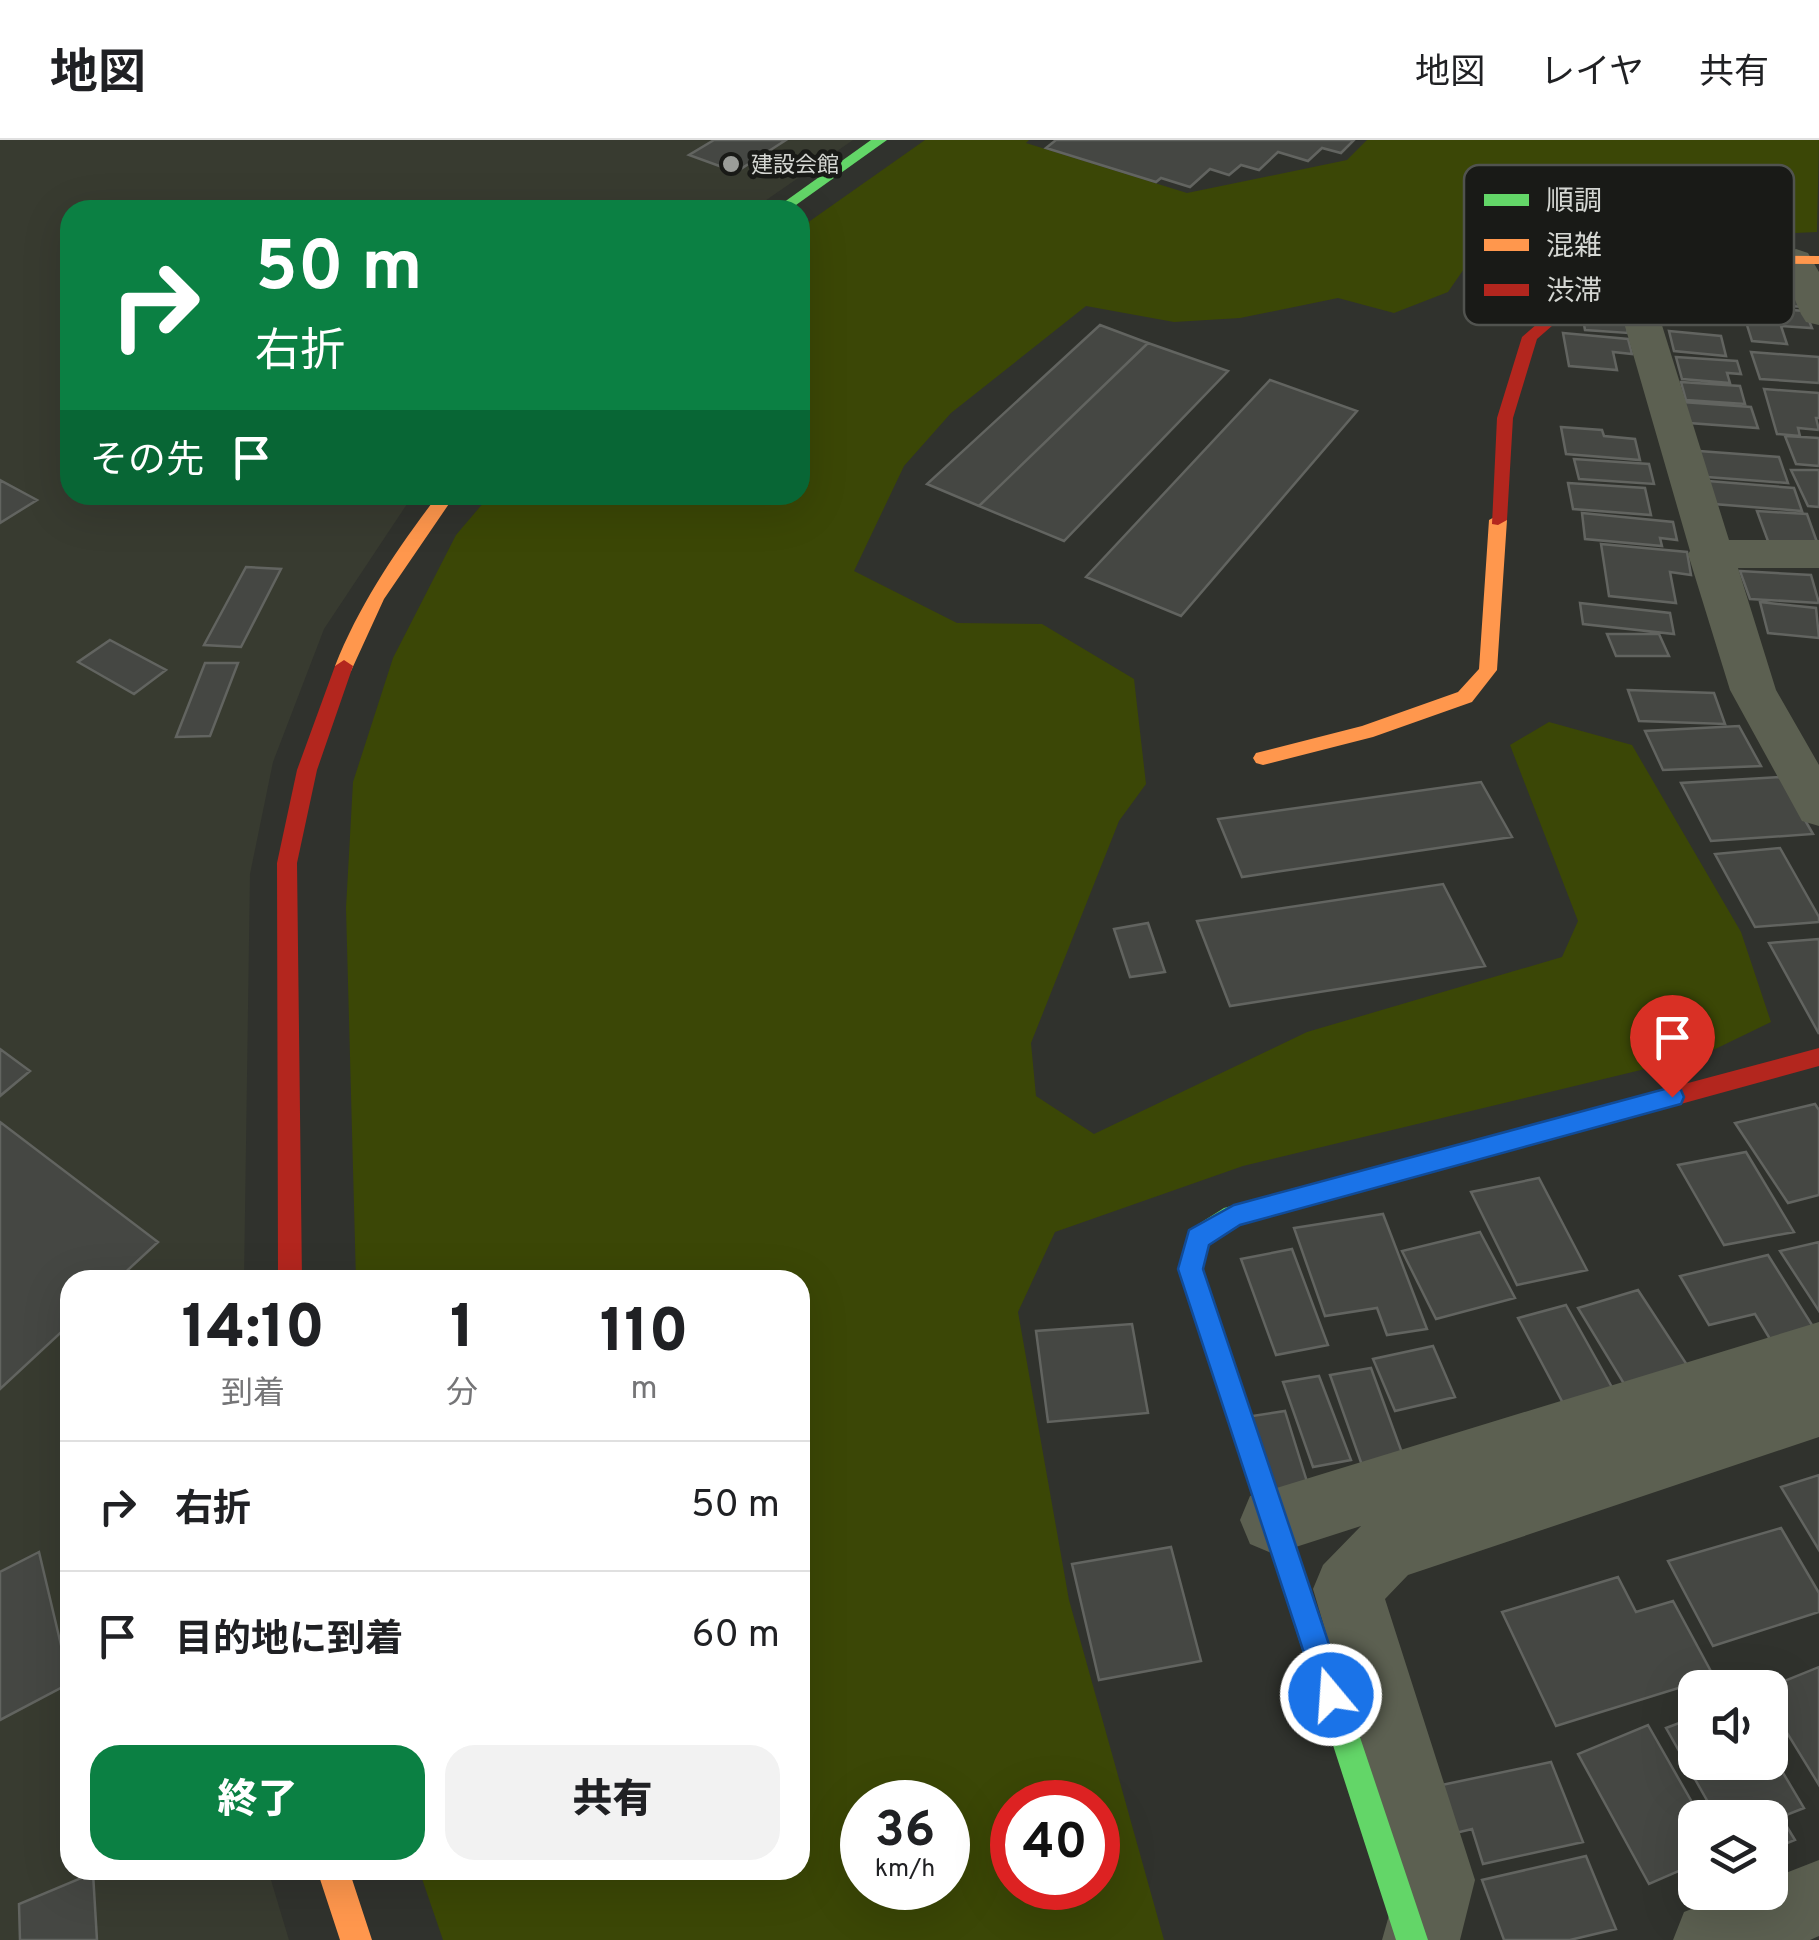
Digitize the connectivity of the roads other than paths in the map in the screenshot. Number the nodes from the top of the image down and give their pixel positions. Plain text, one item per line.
1 (880, 140) edge
2 (794, 200) edge
3 (1808, 260) edge
4 (1819, 314) edge
5 (1544, 325) edge
6 (1643, 325) edge
7 (439, 505) edge
8 (1709, 554) junction
9 (1819, 554) edge
10 (1263, 758) dead end
11 (1819, 808) edge
12 (1819, 1057) edge
13 (290, 1270) edge
14 (1819, 1352) edge
15 (1819, 1406) edge
16 (1274, 1520) junction
17 (336, 1880) edge
18 (1819, 1898) edge
19 (356, 1940) edge
20 (1412, 1940) edge
21 (1422, 1940) edge
22 (1712, 1940) edge

1 - 2 street
3 - 4 street
5 - 10 street
6 - 8 street
7 - 13 street
8 - 9 street
8 - 11 street
12 - 16 street
14 - 16 street
15 - 21 street
16 - 20 street
17 - 19 street
18 - 22 street

